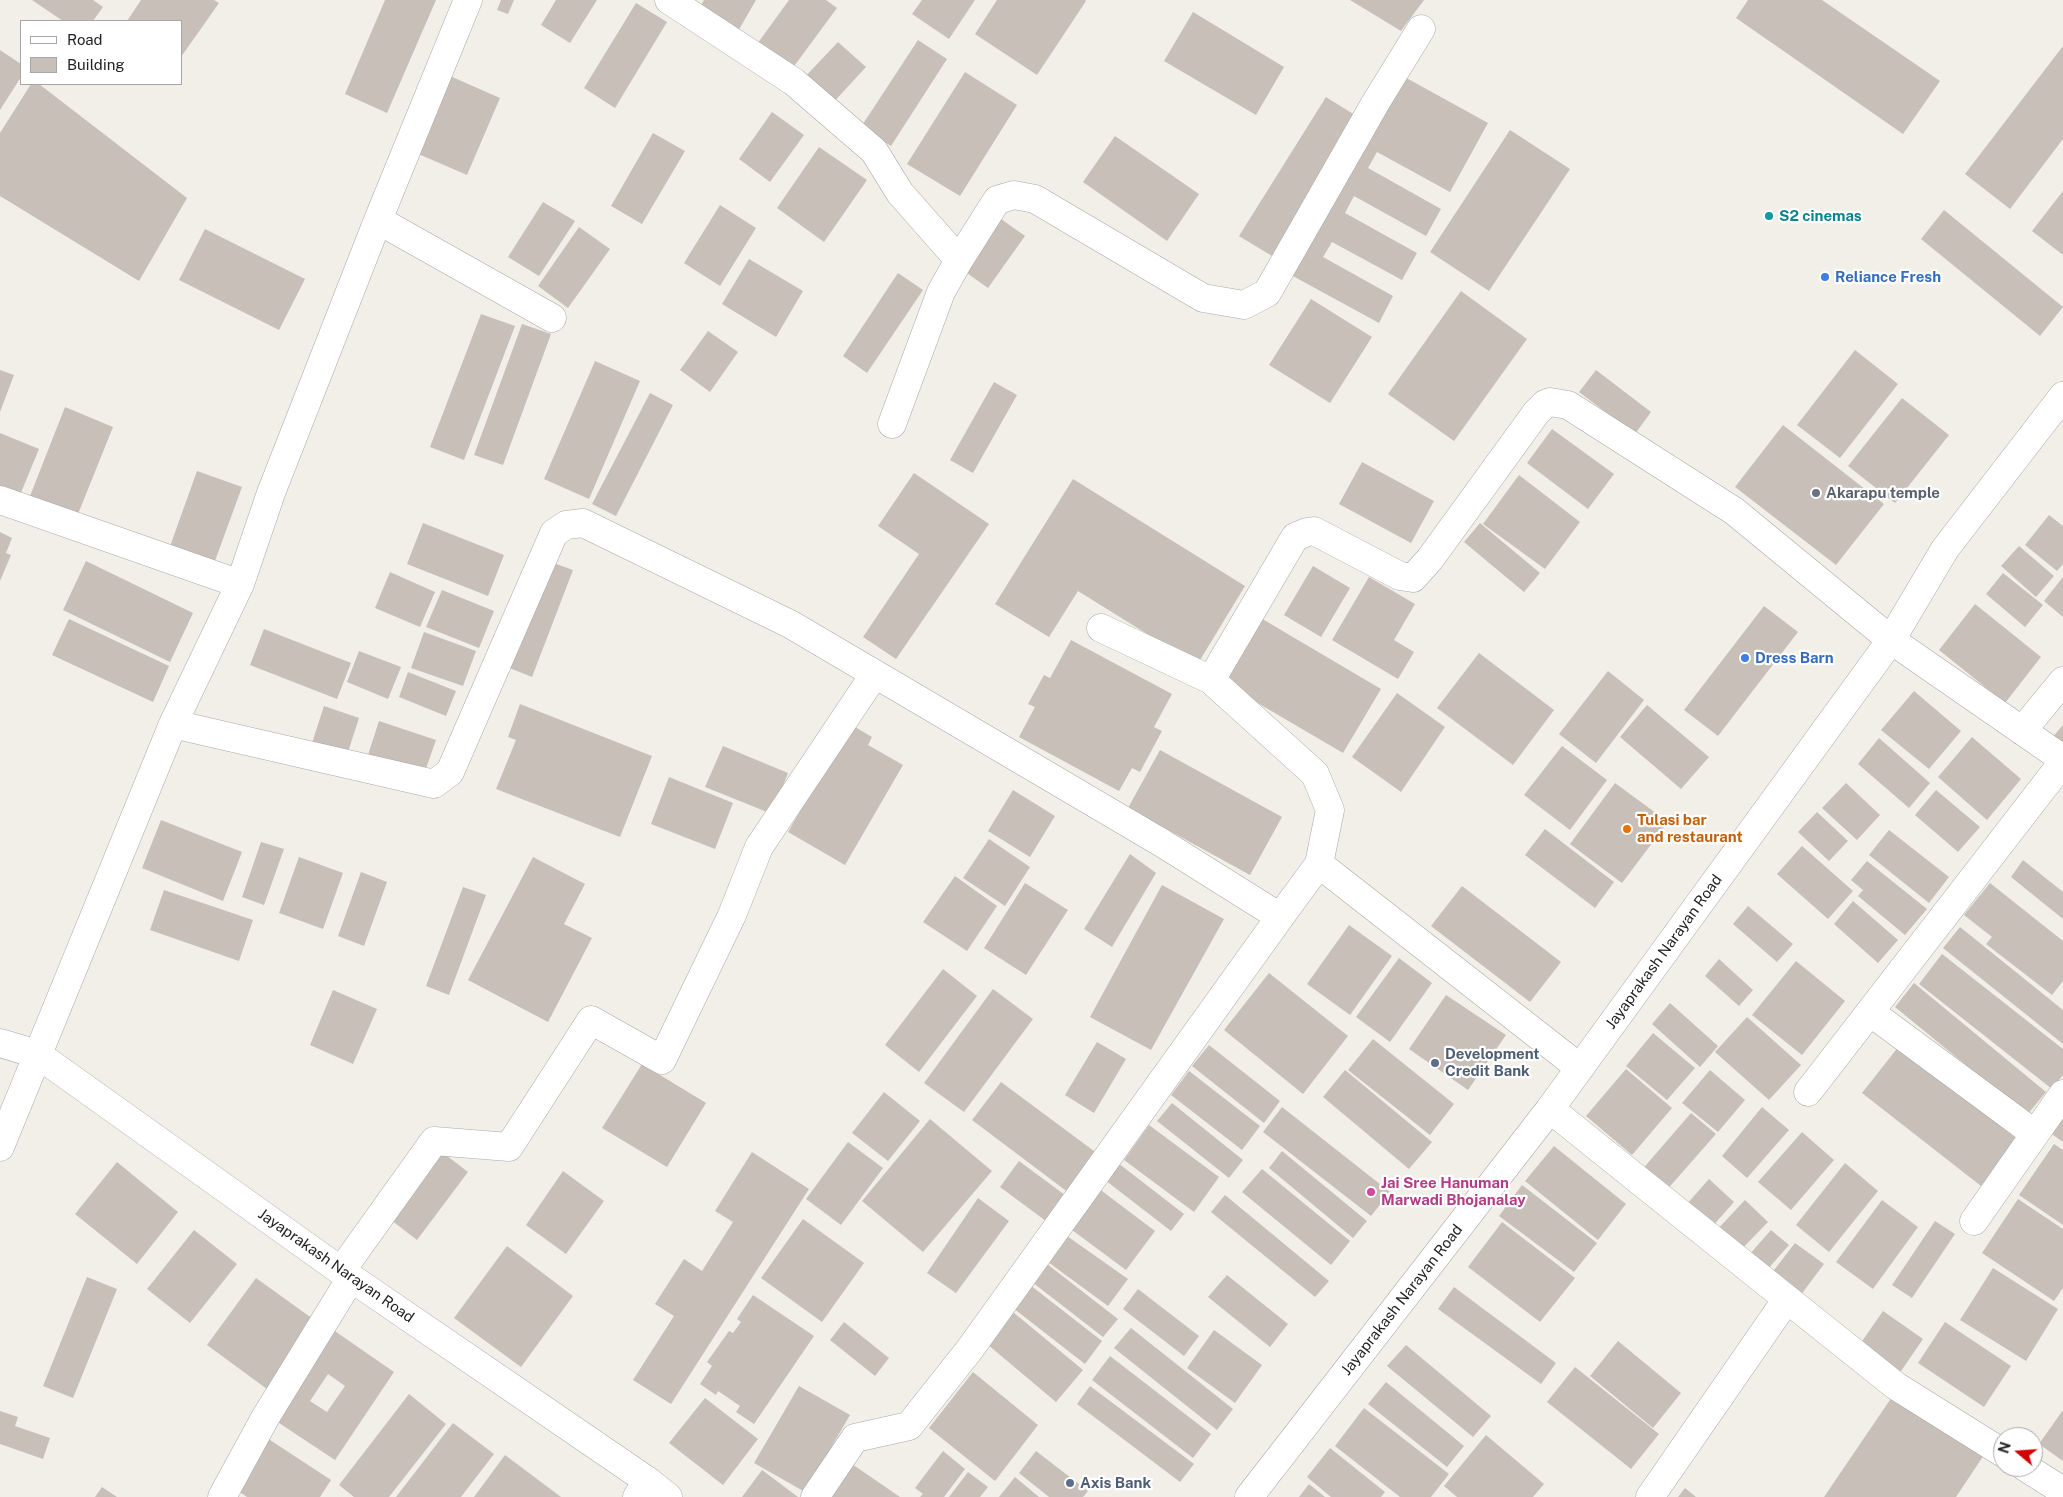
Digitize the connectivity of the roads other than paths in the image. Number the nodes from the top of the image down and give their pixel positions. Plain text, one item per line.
1 (468, 0) edge
2 (669, 0) edge
3 (1422, 29) dead end
4 (378, 220) junction
5 (959, 260) junction
6 (552, 318) dead end
7 (2063, 396) edge
8 (892, 424) dead end
9 (0, 500) edge
10 (240, 584) junction
11 (1102, 628) dead end
12 (1891, 640) junction
13 (874, 675) junction
14 (1212, 680) junction
15 (2063, 681) edge
16 (173, 724) junction
17 (2022, 732) junction
18 (2063, 761) edge
19 (1319, 864) junction
20 (1280, 917) junction
21 (1870, 1012) junction
22 (0, 1044) edge
23 (37, 1054) junction
24 (1580, 1068) junction
25 (1808, 1092) dead end
26 (2063, 1094) edge
27 (1550, 1109) junction
28 (2035, 1134) junction
29 (0, 1147) edge
30 (1974, 1221) dead end
31 (346, 1274) junction
32 (1787, 1299) junction
33 (1993, 1447) edge
34 (2041, 1477) edge
35 (2063, 1491) edge
36 (651, 1492) edge
37 (222, 1497) edge
38 (815, 1497) edge
39 (1249, 1497) edge
40 (1650, 1497) edge

1 - 4 street
2 - 5 street
3 - 5 street
4 - 6 street
4 - 10 street
5 - 8 street
7 - 12 street, Jayaprakash Narayan Road
9 - 10 street
10 - 16 street
11 - 14 street
12 - 14 street
12 - 17 street
12 - 24 street, Jayaprakash Narayan Road
13 - 16 street
13 - 20 street
13 - 31 street
14 - 19 street
15 - 17 street
16 - 23 street
17 - 18 street
18 - 21 street
19 - 20 street
19 - 24 street
20 - 38 street
21 - 25 street
21 - 28 street
22 - 23 street, Jayaprakash Narayan Road
23 - 29 street
23 - 31 street, Jayaprakash Narayan Road
24 - 27 street, Jayaprakash Narayan Road
26 - 28 street
27 - 32 street
27 - 39 street, Jayaprakash Narayan Road
28 - 30 street
31 - 36 street, Jayaprakash Narayan Road
31 - 37 street
32 - 33 street
32 - 40 street
34 - 35 street

